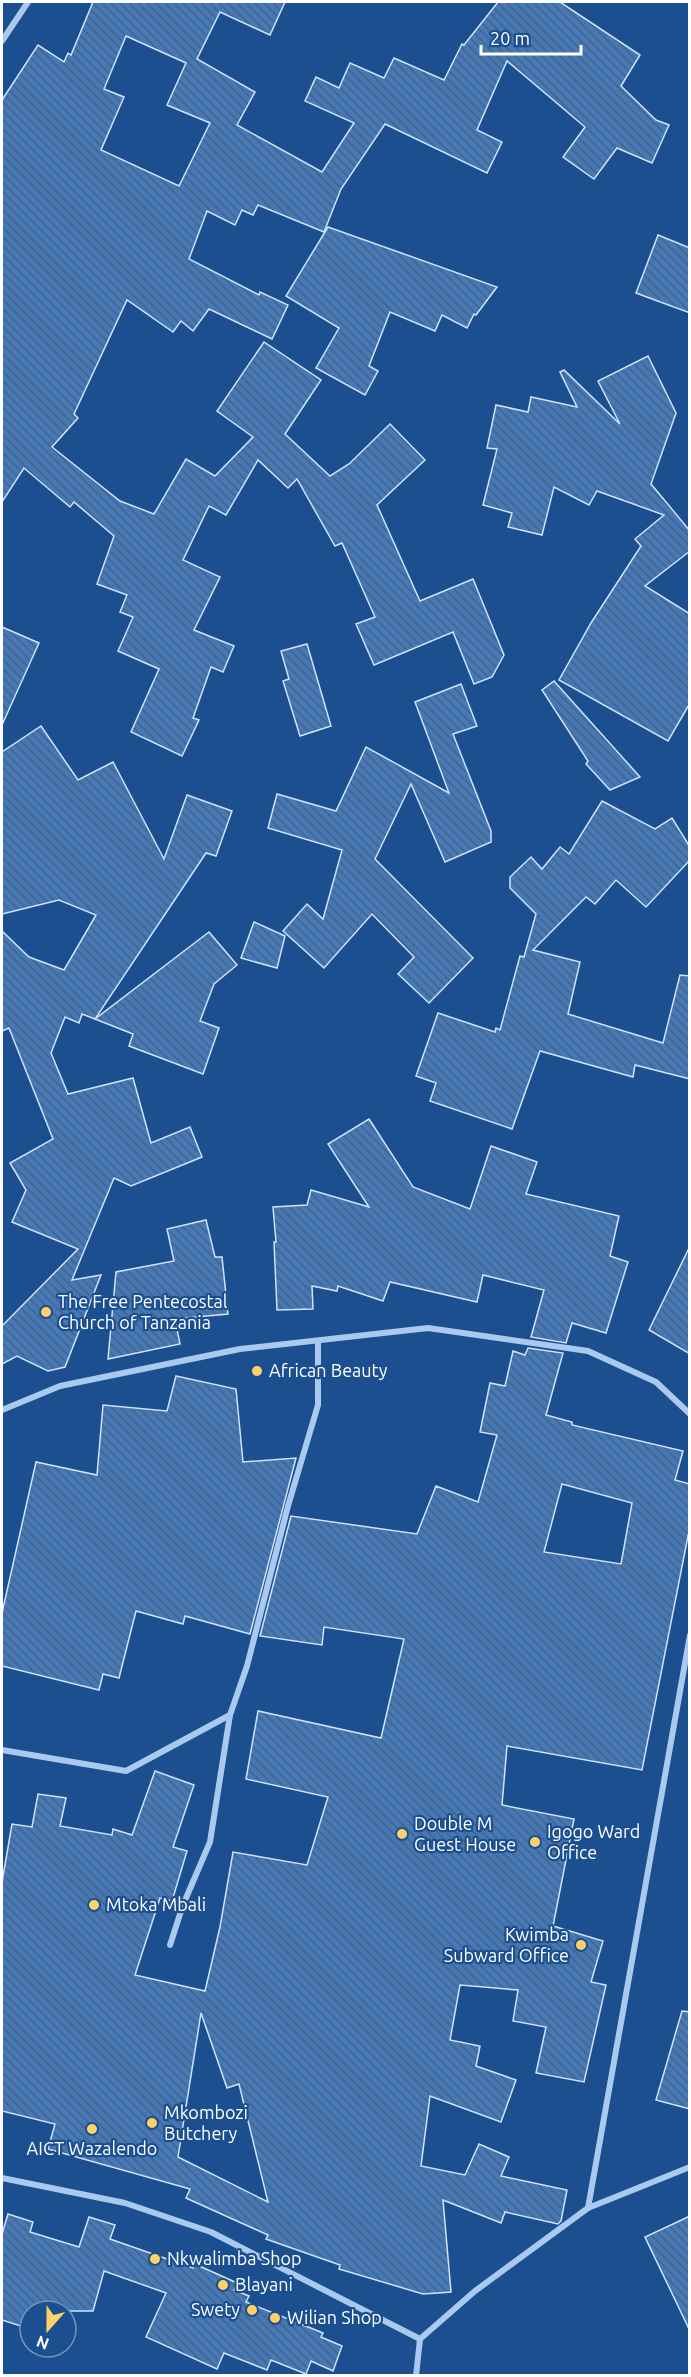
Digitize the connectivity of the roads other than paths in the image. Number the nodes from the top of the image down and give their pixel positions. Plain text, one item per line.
1 (28, 2) edge
2 (2, 41) edge
3 (318, 1341) junction
4 (2, 1410) edge
5 (690, 1414) edge
6 (690, 1635) edge
7 (230, 1715) junction
8 (2, 1750) edge
9 (170, 1946) dead end
10 (690, 2167) edge
11 (2, 2178) edge
12 (588, 2208) junction
13 (420, 2339) junction
14 (416, 2376) edge

1 - 2 street
3 - 4 street
3 - 5 street
3 - 7 street
6 - 12 street
7 - 8 street
7 - 9 street
10 - 12 street
11 - 13 street
12 - 13 street
13 - 14 street

